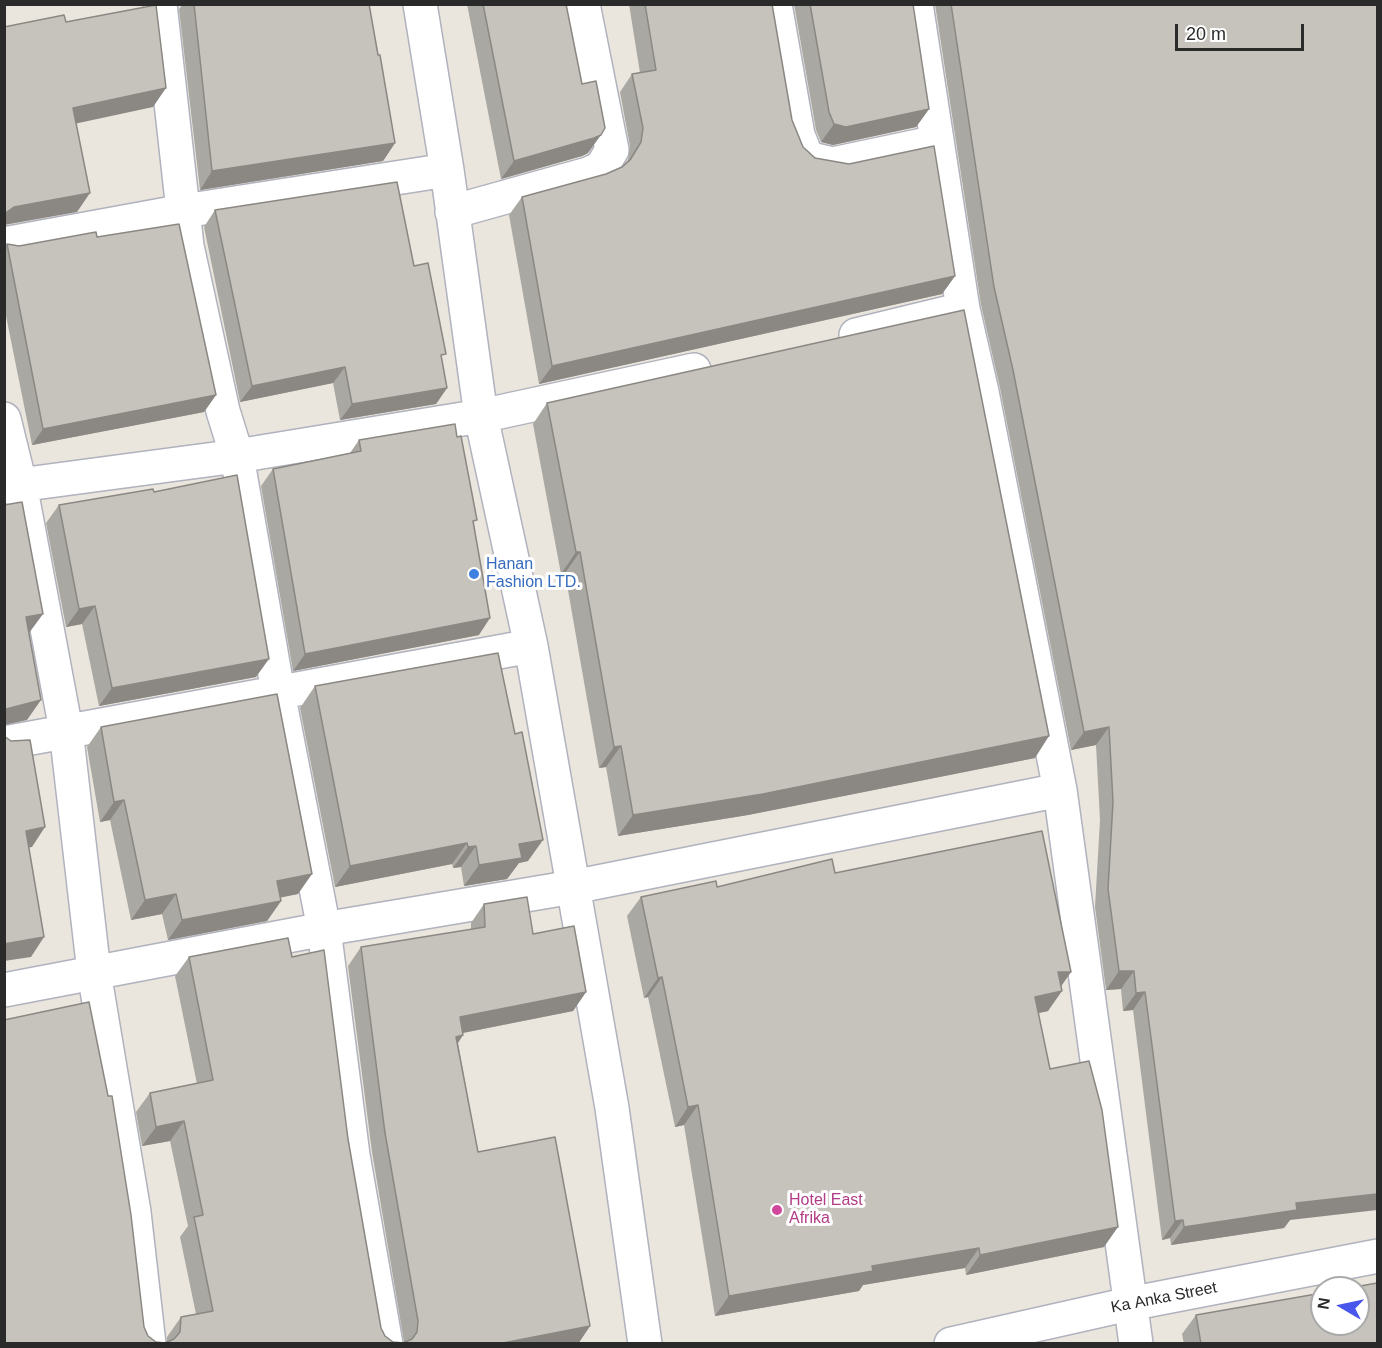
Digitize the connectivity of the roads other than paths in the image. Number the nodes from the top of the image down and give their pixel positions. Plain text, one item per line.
1 (160, 4) edge
2 (420, 4) edge
3 (583, 4) edge
4 (775, 4) edge
5 (916, 4) edge
6 (937, 142) junction
7 (447, 170) junction
8 (184, 211) junction
9 (452, 212) junction
10 (4, 244) edge
11 (963, 309) junction
12 (832, 340) edge
13 (727, 363) edge
14 (481, 416) junction
15 (4, 419) edge
16 (237, 456) junction
17 (12, 485) edge
18 (531, 646) junction
19 (278, 692) junction
20 (66, 730) junction
21 (4, 743) edge
22 (1060, 790) junction
23 (573, 888) junction
24 (324, 929) junction
25 (94, 972) junction
26 (4, 990) edge
27 (1376, 1266) edge
28 (1129, 1304) junction
29 (149, 1344) edge
30 (386, 1344) edge
31 (645, 1344) edge
32 (951, 1344) edge
33 (1136, 1344) edge

1 - 8 street
2 - 7 street
3 - 9 street
4 - 6 street
5 - 6 street
6 - 11 street
7 - 8 street
7 - 9 street
8 - 10 street
8 - 16 street
9 - 14 street
11 - 12 street
11 - 22 street
13 - 14 street
14 - 16 street
14 - 18 street
15 - 17 street
16 - 17 street
16 - 19 street
17 - 20 street
18 - 19 street
18 - 23 street
19 - 20 street
19 - 24 street
20 - 21 street
20 - 25 street
22 - 23 street
22 - 28 street
23 - 24 street
23 - 31 street
24 - 25 street
24 - 30 street
25 - 26 street
25 - 29 street
27 - 28 street, Ka Anka Street
28 - 32 street, Ka Anka Street
28 - 33 street

